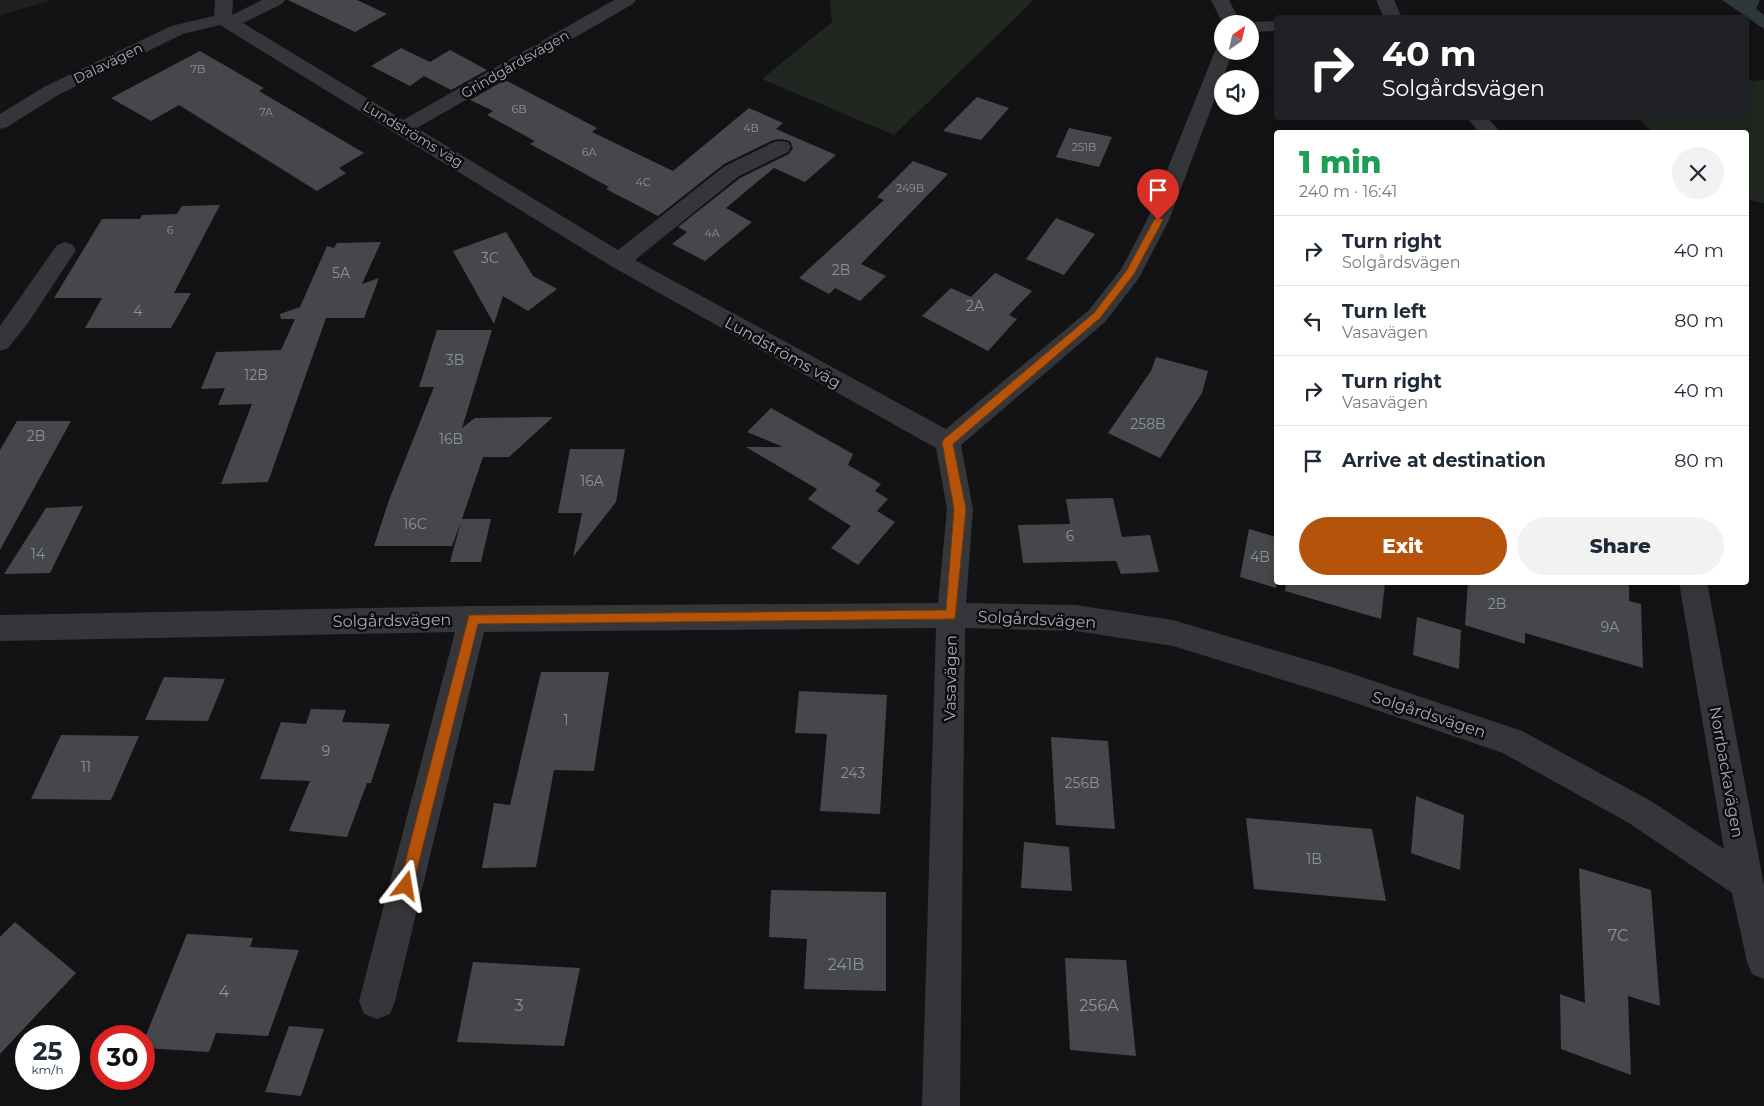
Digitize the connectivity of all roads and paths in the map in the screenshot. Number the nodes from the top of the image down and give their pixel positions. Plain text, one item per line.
1 (276, 0) edge
2 (627, 0) edge
3 (1220, 0) edge
4 (1385, 0) edge
5 (226, 14) edge
6 (1228, 15) edge
7 (1392, 15) edge
8 (1274, 26) edge
9 (1259, 27) edge
10 (1220, 60) edge
11 (1479, 120) edge
12 (0, 123) edge
13 (404, 128) junction
14 (1488, 130) edge
15 (781, 147) dead end
16 (65, 250) dead end
17 (619, 261) junction
18 (0, 342) edge
19 (948, 442) junction
20 (1694, 585) edge
21 (951, 615) junction
22 (473, 618) junction
23 (0, 628) edge
24 (1746, 884) junction
25 (1764, 962) edge
26 (377, 1001) dead end
27 (941, 1106) edge

1 - 5 street, Dalavägen
2 - 13 street, Grindgårdsvägen
3 - 6 street
4 - 7 street
5 - 12 street, Dalavägen
5 - 13 street, Lundströms väg
8 - 9 street
10 - 19 street
11 - 14 street
13 - 17 street, Lundströms väg
15 - 17 street
16 - 18 street
17 - 19 street, Lundströms väg
19 - 21 street, Vasavägen
20 - 24 street, Norrbackavägen
21 - 22 street, Solgårdsvägen
21 - 24 street, Solgårdsvägen
21 - 27 street, Vasavägen
22 - 23 street, Solgårdsvägen
22 - 26 street
24 - 25 street, Norrbackavägen

